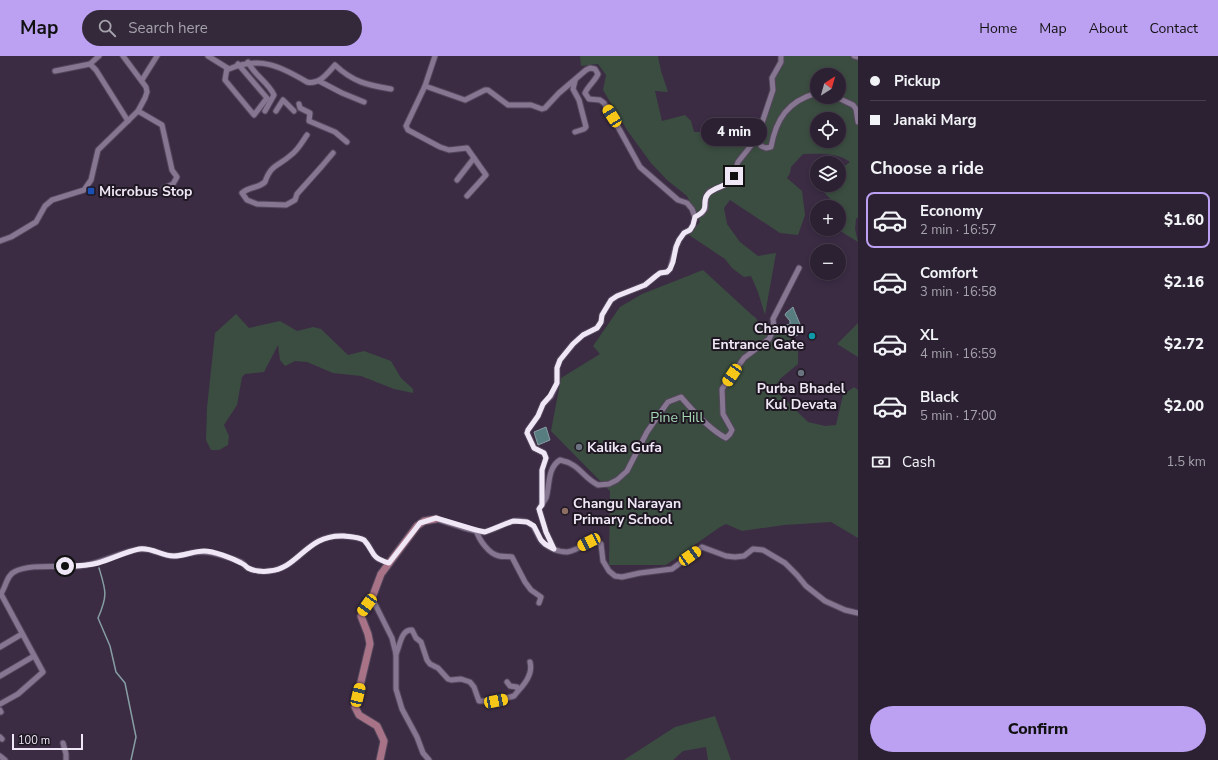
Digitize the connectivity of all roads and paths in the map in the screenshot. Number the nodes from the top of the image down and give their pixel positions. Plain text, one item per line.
1 (99, 56) edge
2 (123, 56) edge
3 (157, 56) edge
4 (208, 56) edge
5 (435, 56) edge
6 (781, 56) edge
7 (854, 56) edge
8 (858, 57) edge
9 (248, 62) junction
10 (90, 64) junction
11 (238, 64) junction
12 (227, 68) junction
13 (55, 70) dead end
14 (142, 80) junction
15 (575, 80) junction
16 (319, 81) junction
17 (425, 86) junction
18 (391, 89) dead end
19 (810, 96) edge
20 (364, 102) dead end
21 (846, 102) edge
22 (299, 104) dead end
23 (138, 111) junction
24 (265, 111) dead end
25 (276, 111) dead end
26 (294, 111) dead end
27 (128, 121) junction
28 (858, 122) edge
29 (575, 132) dead end
30 (307, 135) dead end
31 (757, 138) junction
32 (348, 142) dead end
33 (333, 153) dead end
34 (474, 158) junction
35 (457, 180) dead end
36 (164, 188) dead end
37 (467, 196) dead end
38 (695, 217) junction
39 (0, 241) edge
40 (799, 268) dead end
41 (542, 505) junction
42 (436, 518) joint
43 (476, 530) junction
44 (554, 549) junction
45 (389, 563) junction
46 (1, 594) edge
47 (372, 598) junction
48 (539, 603) dead end
49 (858, 613) edge
50 (22, 634) junction
51 (0, 647) edge
52 (396, 654) junction
53 (34, 656) junction
54 (530, 662) dead end
55 (0, 676) edge
56 (507, 682) dead end
57 (518, 691) junction
58 (0, 704) edge
59 (63, 743) dead end
60 (0, 756) edge
61 (5, 760) edge
62 (66, 760) edge
63 (380, 760) edge
64 (429, 760) edge

1 - 10 street
2 - 14 street
3 - 14 street
4 - 12 street
5 - 17 street
6 - 31 street
7 - 8 street
9 - 11 street
9 - 16 street
9 - 24 street
10 - 13 street
10 - 27 street
11 - 12 street
11 - 12 street
14 - 23 street
15 - 17 street
15 - 29 street
15 - 38 street
16 - 18 street
16 - 20 street
17 - 34 street
19 - 31 street
21 - 28 street
22 - 32 street
23 - 27 street
23 - 36 street
25 - 26 street
27 - 39 street
30 - 33 street
31 - 38 street
34 - 35 street
34 - 37 street
38 - 41 street
40 - 41 street
41 - 44 street
42 - 43 street
42 - 45 main road
43 - 44 street
43 - 48 street
44 - 49 street
45 - 46 street
45 - 47 main road
46 - 50 street
47 - 52 street
47 - 63 main road
50 - 51 street
50 - 53 street
52 - 57 street
52 - 64 street
53 - 55 street
53 - 58 street
54 - 57 street
56 - 57 street
59 - 62 street
60 - 61 street

